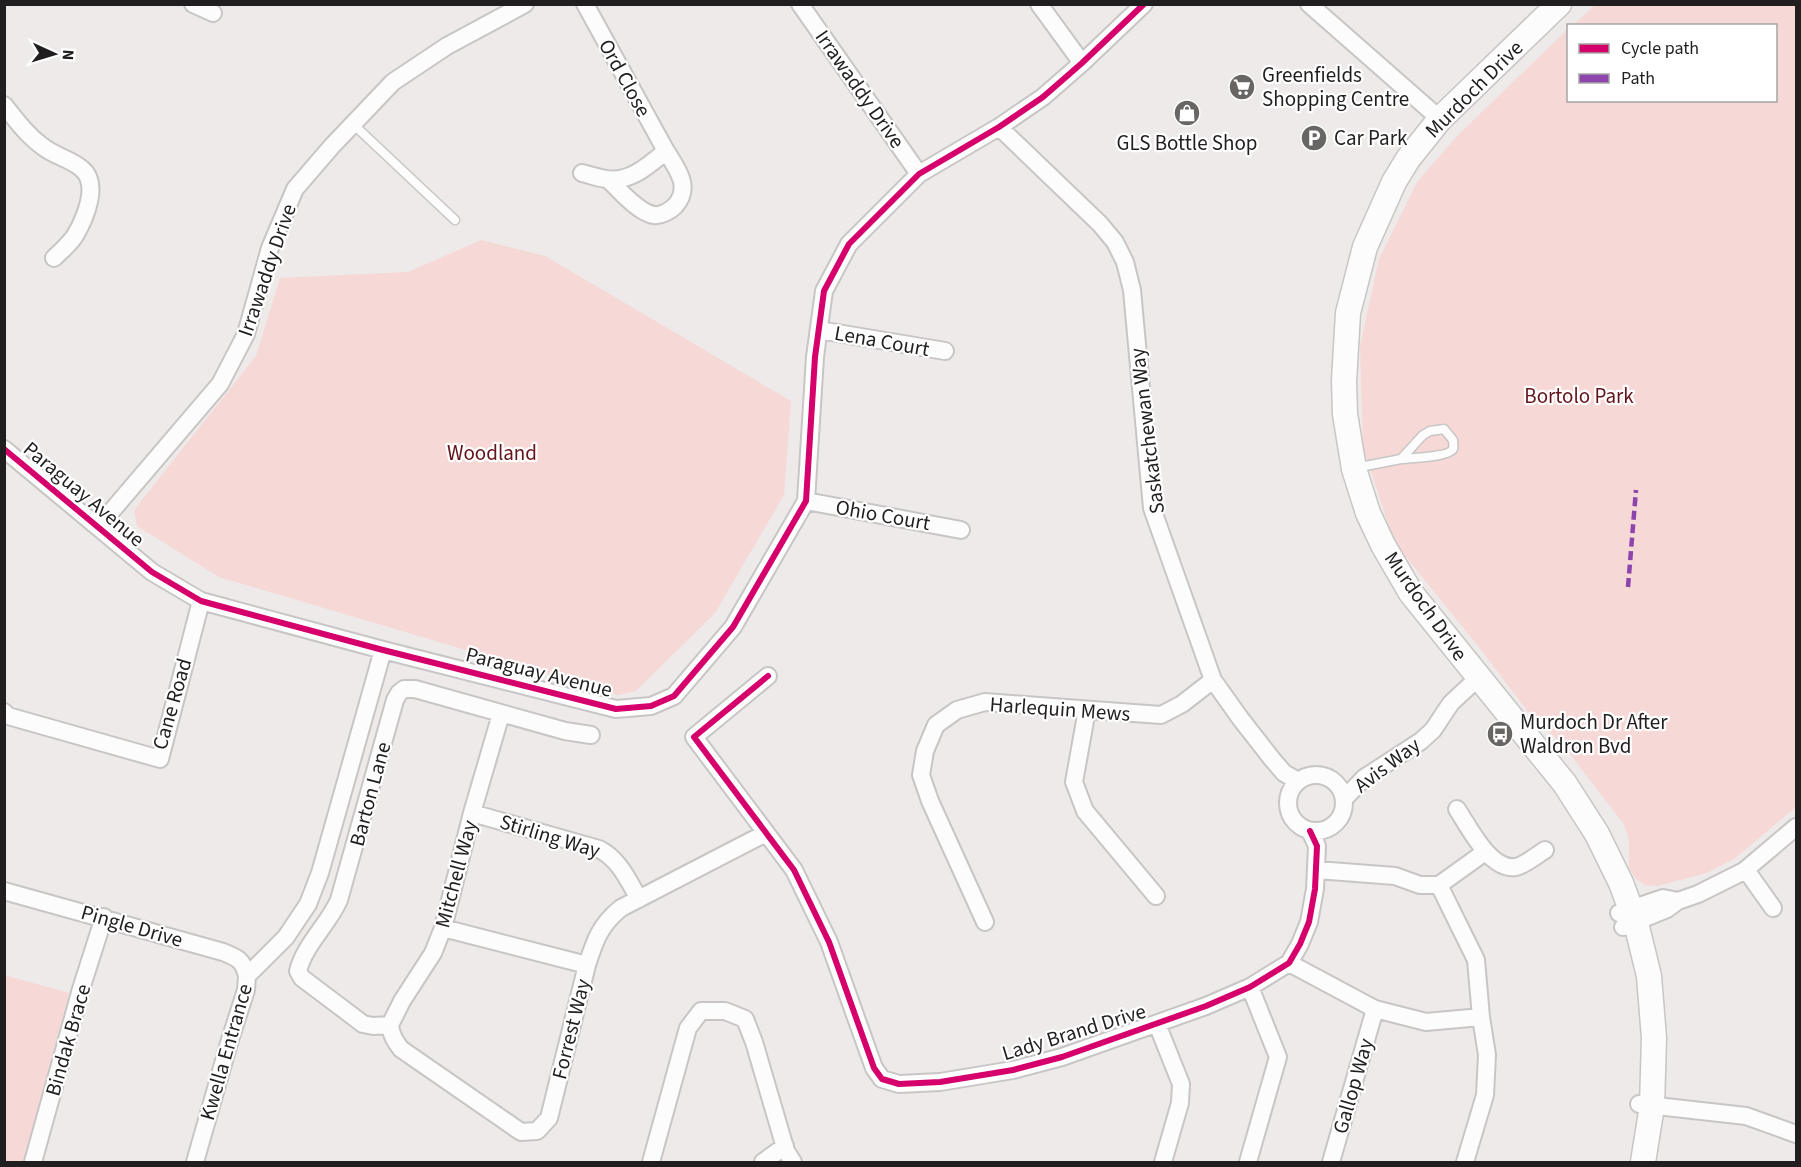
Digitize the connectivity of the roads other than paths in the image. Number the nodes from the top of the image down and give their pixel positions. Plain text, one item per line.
1 (193, 4) edge
2 (525, 4) edge
3 (585, 4) edge
4 (800, 4) edge
5 (1039, 4) edge
6 (1144, 4) edge
7 (1309, 4) edge
8 (1537, 4) edge
9 (1559, 4) edge
10 (213, 13) dead end
11 (1082, 63) junction
12 (4, 105) edge
13 (1434, 114) junction
14 (353, 124) junction
15 (999, 128) junction
16 (666, 151) junction
17 (582, 173) dead end
18 (919, 174) junction
19 (609, 180) junction
20 (455, 220) dead end
21 (54, 258) dead end
22 (819, 330) junction
23 (945, 351) dead end
24 (4, 449) edge
25 (1401, 459) junction
26 (1354, 469) junction
27 (806, 501) junction
28 (98, 527) junction
29 (961, 530) dead end
30 (201, 601) junction
31 (383, 650) junction
32 (768, 676) dead end
33 (1213, 681) junction
34 (1474, 682) junction
35 (1087, 710) junction
36 (4, 712) edge
37 (501, 714) junction
38 (591, 735) dead end
39 (1298, 782) junction
40 (1344, 799) junction
41 (1457, 809) dead end
42 (472, 813) junction
43 (1797, 827) edge
44 (1310, 831) junction
45 (766, 833) junction
46 (1545, 850) dead end
47 (1485, 852) junction
48 (1317, 870) junction
49 (1746, 870) junction
50 (1438, 885) junction
51 (4, 891) edge
52 (1156, 896) dead end
53 (639, 899) junction
54 (1773, 908) dead end
55 (104, 917) junction
56 (1627, 918) junction
57 (985, 922) dead end
58 (443, 928) junction
59 (1289, 963) junction
60 (587, 965) junction
61 (247, 976) junction
62 (1250, 987) junction
63 (1375, 1009) junction
64 (1481, 1017) junction
65 (1157, 1024) junction
66 (390, 1025) junction
67 (1646, 1105) junction
68 (1797, 1134) edge
69 (785, 1146) junction
70 (33, 1162) edge
71 (195, 1162) edge
72 (651, 1162) edge
73 (763, 1162) edge
74 (793, 1162) edge
75 (1163, 1162) edge
76 (1248, 1162) edge
77 (1331, 1162) edge
78 (1465, 1162) edge
79 (1628, 1162) edge
80 (1643, 1162) edge

1 - 10 street
2 - 14 street, Irrawaddy Drive
3 - 16 street, Ord Close
4 - 18 street, Irrawaddy Drive
5 - 11 street
6 - 11 street, Paraguay Avenue
7 - 13 street
8 - 13 main road, Murdoch Drive
9 - 13 main road, Murdoch Drive
11 - 15 street, Paraguay Avenue
12 - 21 street
13 - 26 main road, Murdoch Drive
13 - 34 main road, Murdoch Drive
14 - 20 lane
14 - 28 street, Irrawaddy Drive
15 - 18 street, Paraguay Avenue
15 - 33 street, Saskatchewan Way
16 - 19 street, Ord Close
16 - 19 street, Ord Close
17 - 19 street, Ord Close
18 - 22 street, Paraguay Avenue
22 - 23 street, Lena Court
22 - 27 street, Paraguay Avenue
24 - 28 street, Paraguay Avenue
25 - 25 lane
25 - 26 lane
26 - 34 main road, Murdoch Drive
27 - 29 street, Ohio Court
27 - 31 street, Paraguay Avenue
28 - 30 street, Paraguay Avenue
30 - 31 street, Paraguay Avenue
30 - 36 street, Cane Road
31 - 61 street, Kwella Entrance
32 - 45 street, Lady Brand Drive
33 - 35 street, Harlequin Mews
33 - 39 street, Saskatchewan Way
34 - 40 street, Avis Way
34 - 56 main road, Murdoch Drive
35 - 52 street
35 - 57 street, Harlequin Mews
37 - 38 street, Barton Lane
37 - 42 street, Mitchell Way
37 - 66 street, Barton Lane
39 - 40 street
39 - 44 street
40 - 44 street
41 - 47 street
42 - 53 street, Stirling Way
42 - 58 street, Mitchell Way
43 - 49 street
44 - 48 street
45 - 53 street, Forrest Way
45 - 65 street, Lady Brand Drive
46 - 47 street
47 - 50 street
48 - 50 street
48 - 59 street
49 - 54 street
49 - 56 street
50 - 64 street
51 - 55 street, Pingle Drive
53 - 60 street, Forrest Way
55 - 61 street, Pingle Drive
55 - 70 street, Bindak Brace
56 - 67 main road, Murdoch Drive
58 - 60 street
58 - 66 street, Mitchell Way
59 - 62 street, Lady Brand Drive
59 - 63 street
60 - 66 street, Forrest Way
61 - 71 street, Kwella Entrance
62 - 65 street, Lady Brand Drive
62 - 76 street
63 - 64 street
63 - 77 street, Gallop Way
64 - 78 street
65 - 75 street
67 - 68 street
67 - 79 main road, Murdoch Drive
67 - 80 main road, Murdoch Drive
69 - 72 street
69 - 73 street
69 - 74 street

